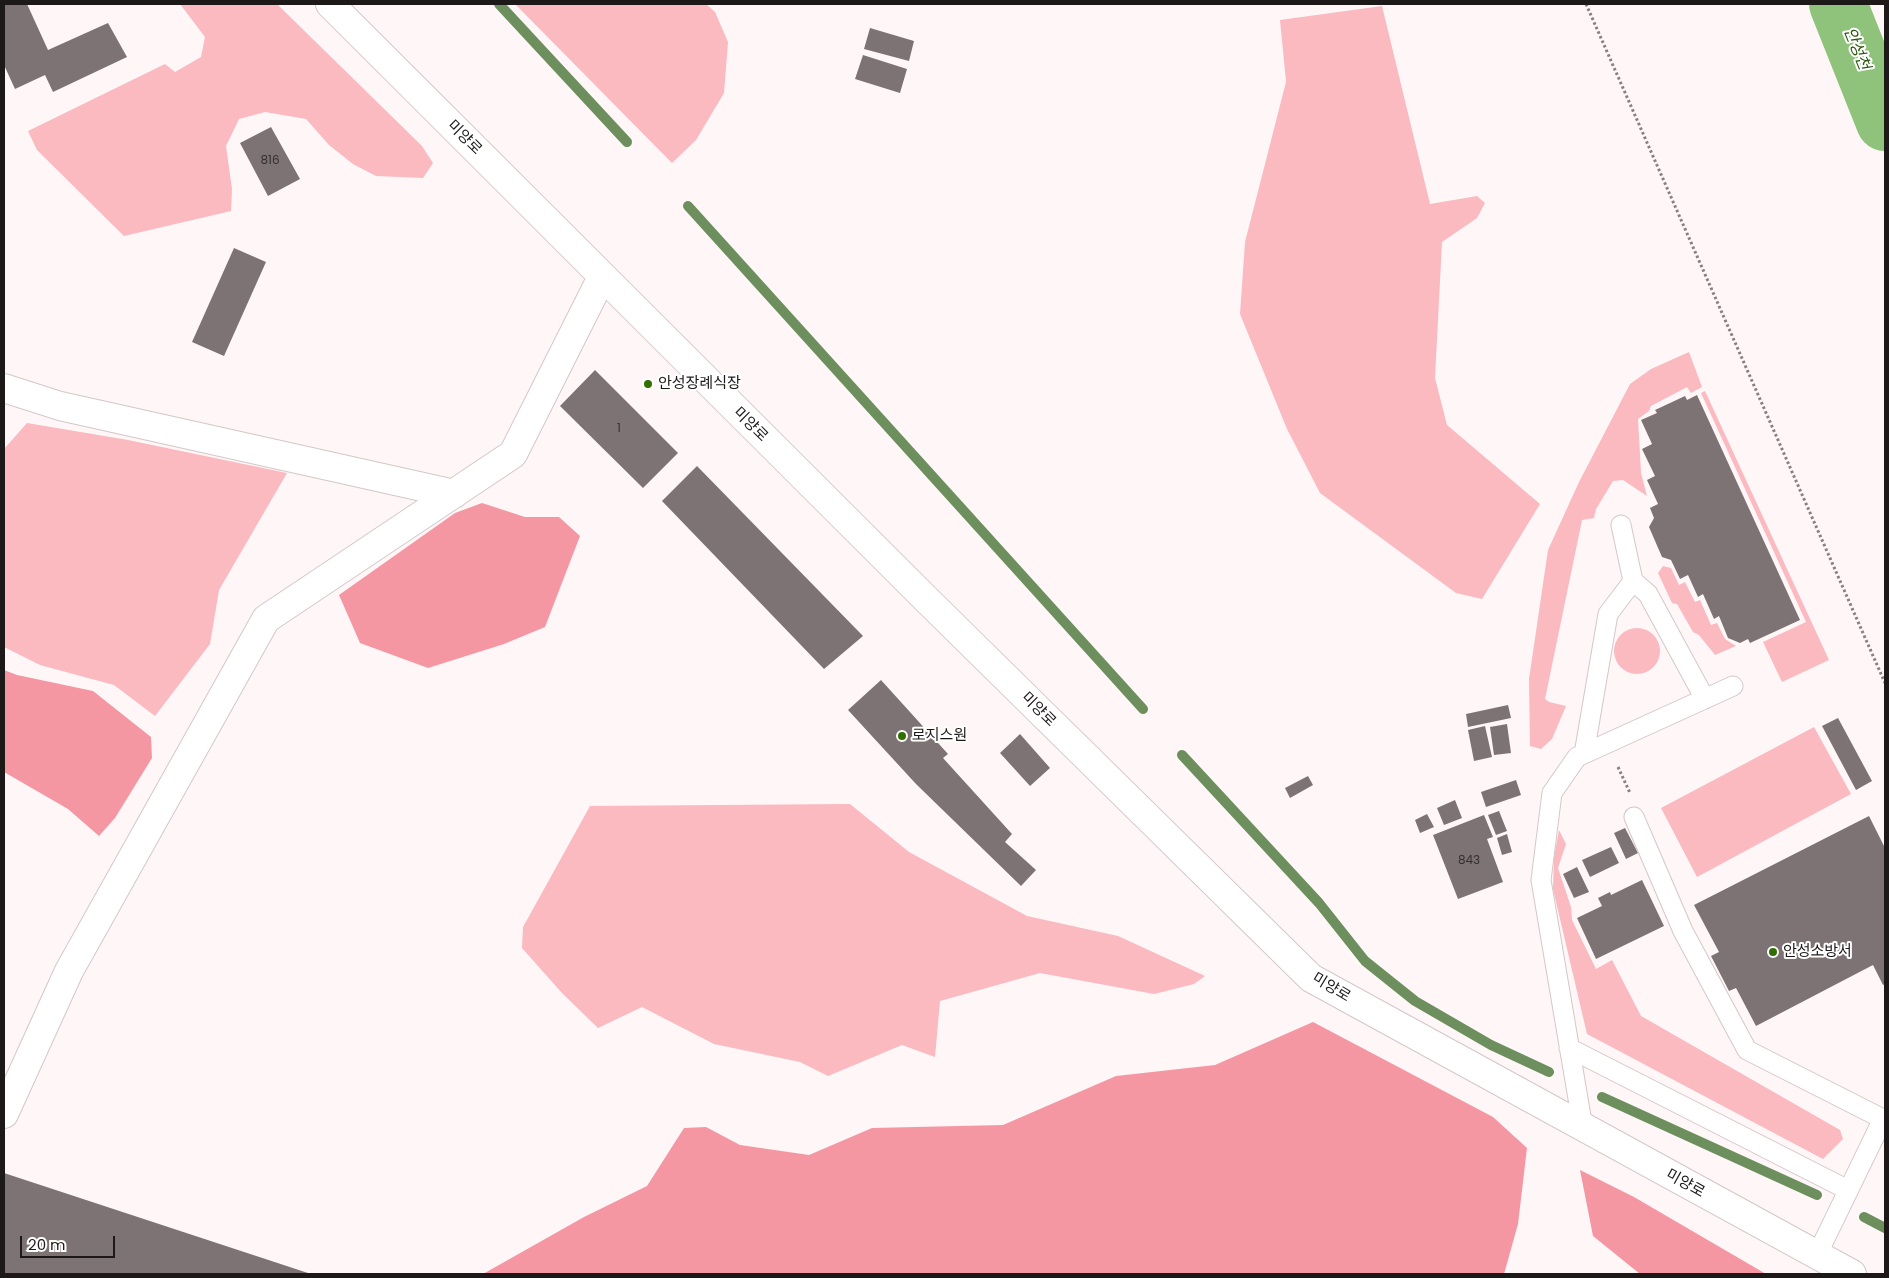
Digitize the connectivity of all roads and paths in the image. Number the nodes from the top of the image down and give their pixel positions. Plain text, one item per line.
1 (330, 4) edge
2 (1586, 4) edge
3 (602, 277) junction
4 (4, 388) edge
5 (454, 494) junction
6 (1621, 525) dead end
7 (1634, 580) junction
8 (1885, 683) edge
9 (1733, 686) dead end
10 (1705, 699) junction
11 (1607, 744) junction
12 (1584, 754) junction
13 (1634, 817) joint
14 (1570, 1048) junction
15 (4, 1114) edge
16 (1583, 1128) junction
17 (1848, 1190) junction
18 (1817, 1255) junction
19 (1852, 1274) edge

1 - 3 main road, 미양로
2 - 8 path
3 - 5 main road
3 - 16 main road, 미양로
4 - 5 main road
5 - 15 main road
6 - 7 lane
7 - 10 lane
7 - 12 lane
9 - 10 lane
10 - 11 lane
11 - 12 lane
11 - 13 path
12 - 14 lane
13 - 17 lane
14 - 16 lane
14 - 17 lane
16 - 18 main road, 미양로
17 - 18 lane
18 - 19 main road, 미양로

